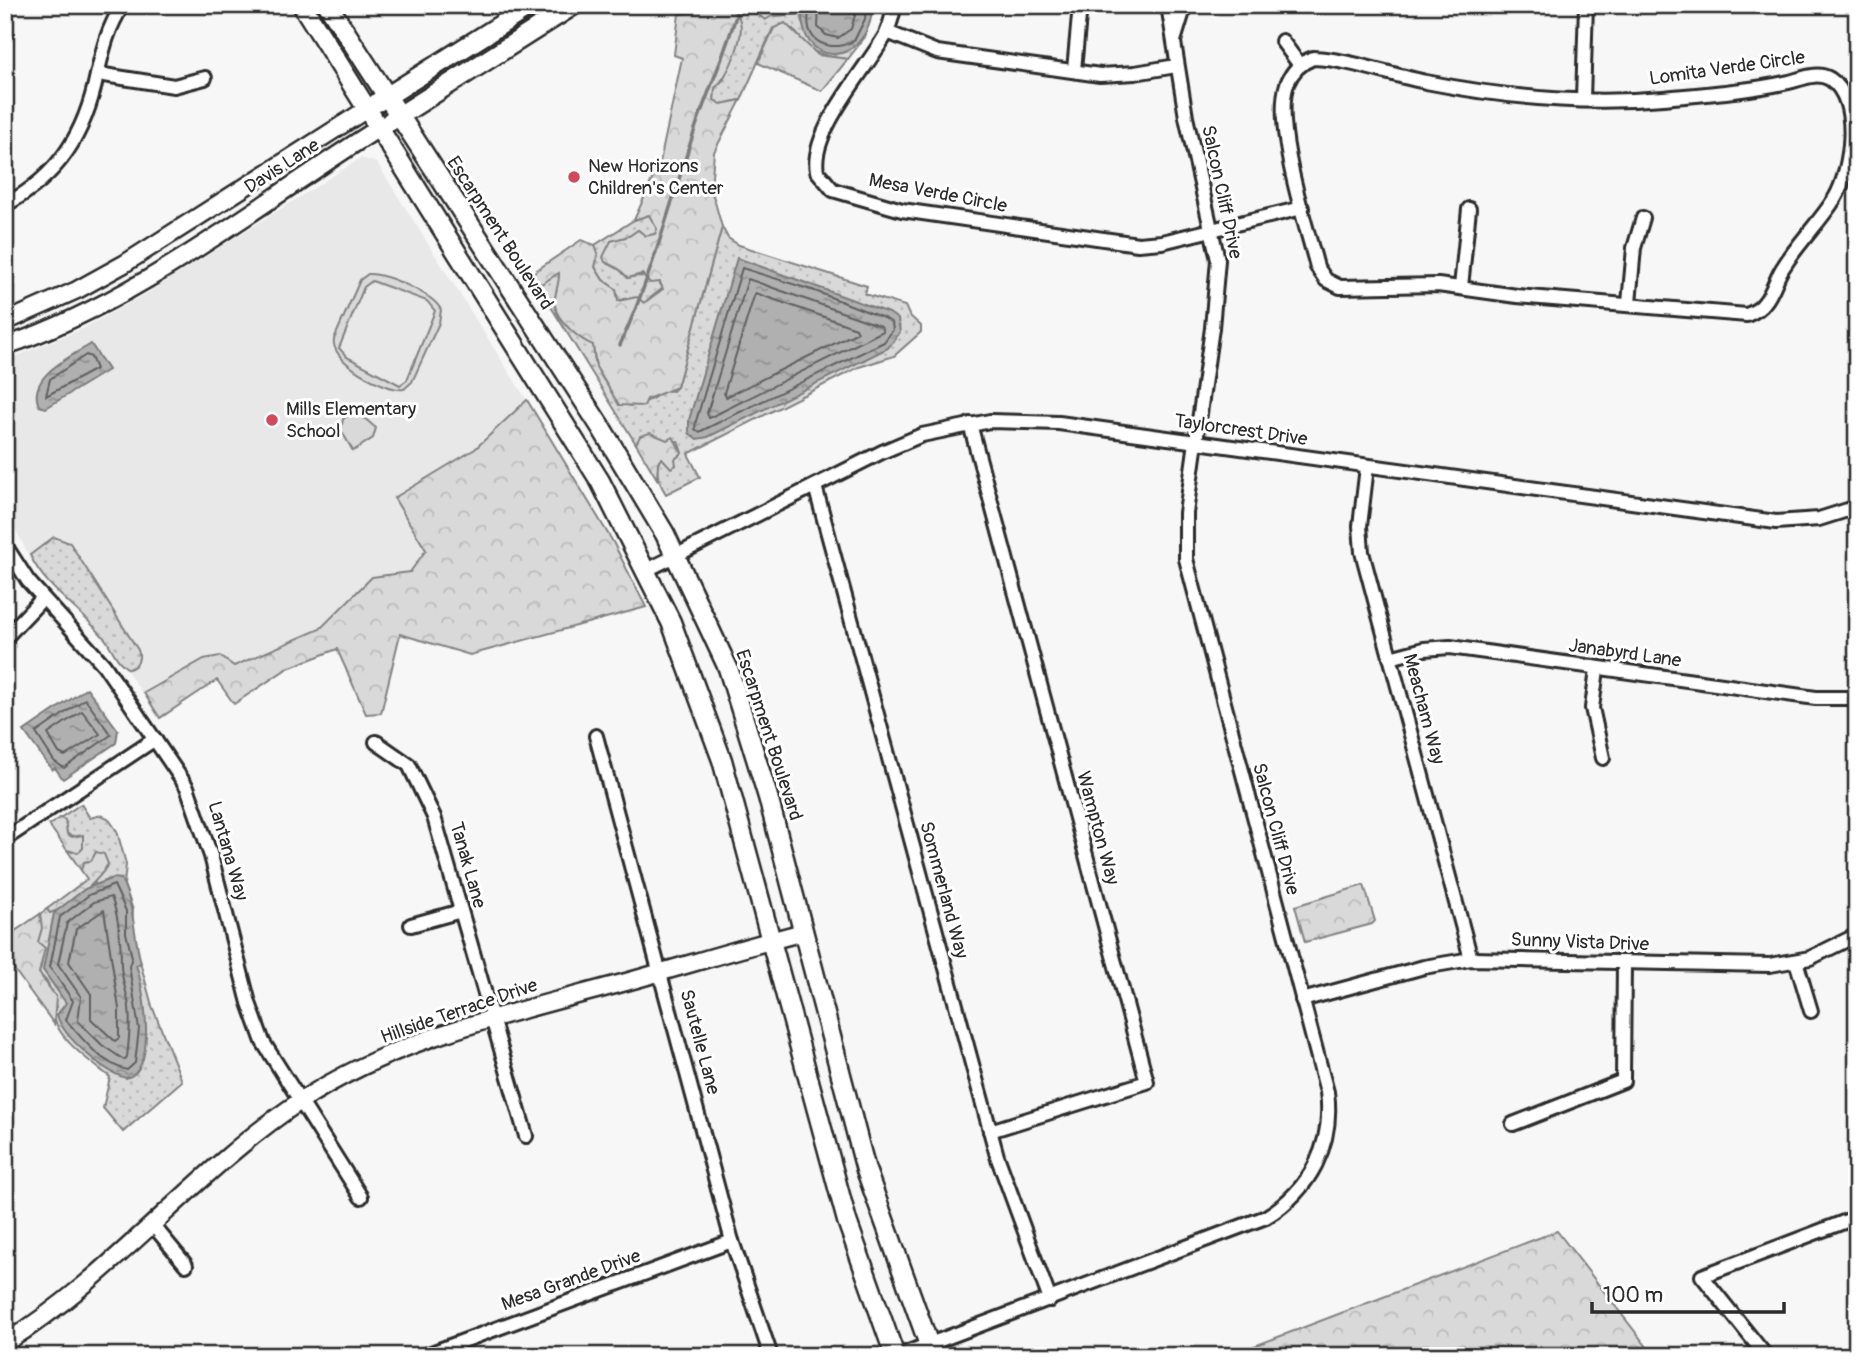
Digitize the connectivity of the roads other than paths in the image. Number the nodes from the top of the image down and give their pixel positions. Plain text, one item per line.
1 (123, 5) edge
2 (302, 5) edge
3 (328, 5) edge
4 (532, 5) edge
5 (574, 5) edge
6 (895, 5) edge
7 (1080, 5) edge
8 (1168, 5) edge
9 (1185, 5) edge
10 (1586, 5) edge
11 (887, 32) junction
12 (1174, 41) junction
13 (1282, 41) dead end
14 (1298, 64) junction
15 (1176, 66) junction
16 (1074, 70) junction
17 (98, 74) junction
18 (205, 78) dead end
19 (387, 97) junction
20 (1583, 99) junction
21 (367, 108) junction
22 (400, 116) junction
23 (379, 128) junction
24 (5, 205) edge
25 (1302, 208) junction
26 (1469, 209) dead end
27 (1643, 218) dead end
28 (1213, 230) junction
29 (1461, 287) junction
30 (1629, 303) junction
31 (5, 322) edge
32 (5, 346) edge
33 (970, 424) junction
34 (1195, 443) junction
35 (1367, 467) junction
36 (815, 486) junction
37 (1857, 507) edge
38 (5, 545) edge
39 (677, 555) junction
40 (647, 570) junction
41 (43, 598) junction
42 (5, 638) edge
43 (1390, 658) junction
44 (1597, 669) junction
45 (1857, 698) edge
46 (596, 736) dead end
47 (155, 739) junction
48 (376, 742) dead end
49 (1603, 758) dead end
50 (5, 839) edge
51 (461, 911) junction
52 (411, 925) dead end
53 (804, 932) junction
54 (1857, 935) edge
55 (769, 941) junction
56 (1471, 959) junction
57 (1796, 961) junction
58 (1624, 962) junction
59 (662, 972) junction
60 (1302, 1000) junction
61 (1811, 1011) dead end
62 (491, 1018) junction
63 (299, 1102) junction
64 (1513, 1124) dead end
65 (990, 1130) junction
66 (526, 1136) dead end
67 (361, 1197) dead end
68 (1857, 1217) edge
69 (152, 1224) junction
70 (732, 1241) junction
71 (186, 1265) dead end
72 (1050, 1300) junction
73 (5, 1343) edge
74 (931, 1350) edge
75 (423, 1356) edge
76 (771, 1356) edge
77 (897, 1356) edge
78 (1766, 1356) edge

1 - 17 street
2 - 21 main road
3 - 19 main road, Escarpment Boulevard
4 - 19 main road, Davis Lane
5 - 22 main road, Davis Lane
6 - 11 street, Mesa Verde Circle
7 - 16 street
8 - 12 street, Salcon Cliff Drive
9 - 12 street, Salcon Cliff Drive
10 - 20 street
11 - 16 street
11 - 28 street, Mesa Verde Circle
12 - 15 street, Salcon Cliff Drive
13 - 14 street
14 - 20 street, Lomita Verde Circle
14 - 25 street, Lomita Verde Circle
15 - 16 street
15 - 28 street, Salcon Cliff Drive
17 - 18 street
17 - 24 street
19 - 21 main road, Davis Lane
19 - 22 main road, Escarpment Boulevard
20 - 30 street, Lomita Verde Circle
21 - 23 main road
21 - 31 street, Davis Lane
22 - 23 main road, Davis Lane
22 - 39 main road, Escarpment Boulevard
23 - 32 street, Davis Lane
23 - 40 main road
25 - 28 street, Mesa Verde Circle
25 - 29 street, Lomita Verde Circle
26 - 29 street
27 - 30 street
28 - 34 street, Salcon Cliff Drive
29 - 30 street, Lomita Verde Circle
33 - 34 street, Taylorcrest Drive
33 - 36 street, Taylorcrest Drive
33 - 65 street, Wampton Way
34 - 35 street, Taylorcrest Drive
34 - 60 street, Salcon Cliff Drive
35 - 37 street, Taylorcrest Drive
35 - 43 street, Meacham Way
36 - 39 street, Taylorcrest Drive
36 - 65 street, Sommerland Way
38 - 41 street, Lantana Way
39 - 40 street, Taylorcrest Drive
39 - 53 main road, Escarpment Boulevard
40 - 55 main road
41 - 42 street
41 - 47 street, Lantana Way
43 - 44 street, Janabyrd Lane
43 - 56 street, Meacham Way
44 - 45 street, Janabyrd Lane
44 - 49 street
46 - 59 street, Sautelle Lane
47 - 50 street
47 - 63 street, Lantana Way
48 - 51 street, Tanak Lane
51 - 52 street
51 - 62 street, Tanak Lane
53 - 55 street, Hillside Terrace Drive
53 - 74 main road, Escarpment Boulevard
54 - 57 street, Sunny Vista Drive
55 - 59 street, Hillside Terrace Drive
55 - 77 main road
56 - 58 street, Sunny Vista Drive
56 - 60 street, Sunny Vista Drive
57 - 58 street, Sunny Vista Drive
57 - 61 street
58 - 64 street
59 - 62 street, Hillside Terrace Drive
59 - 70 street, Sautelle Lane
60 - 72 street, Salcon Cliff Drive
62 - 63 street, Hillside Terrace Drive
62 - 66 street, Tanak Lane
63 - 67 street, Lantana Way
63 - 69 street, Hillside Terrace Drive
65 - 72 street, Sommerland Way
68 - 78 street
69 - 71 street
69 - 73 street, Hillside Terrace Drive
70 - 75 street, Mesa Grande Drive
70 - 76 street, Sautelle Lane
72 - 74 street, Salcon Cliff Drive
74 - 77 street, Salcon Cliff Drive

